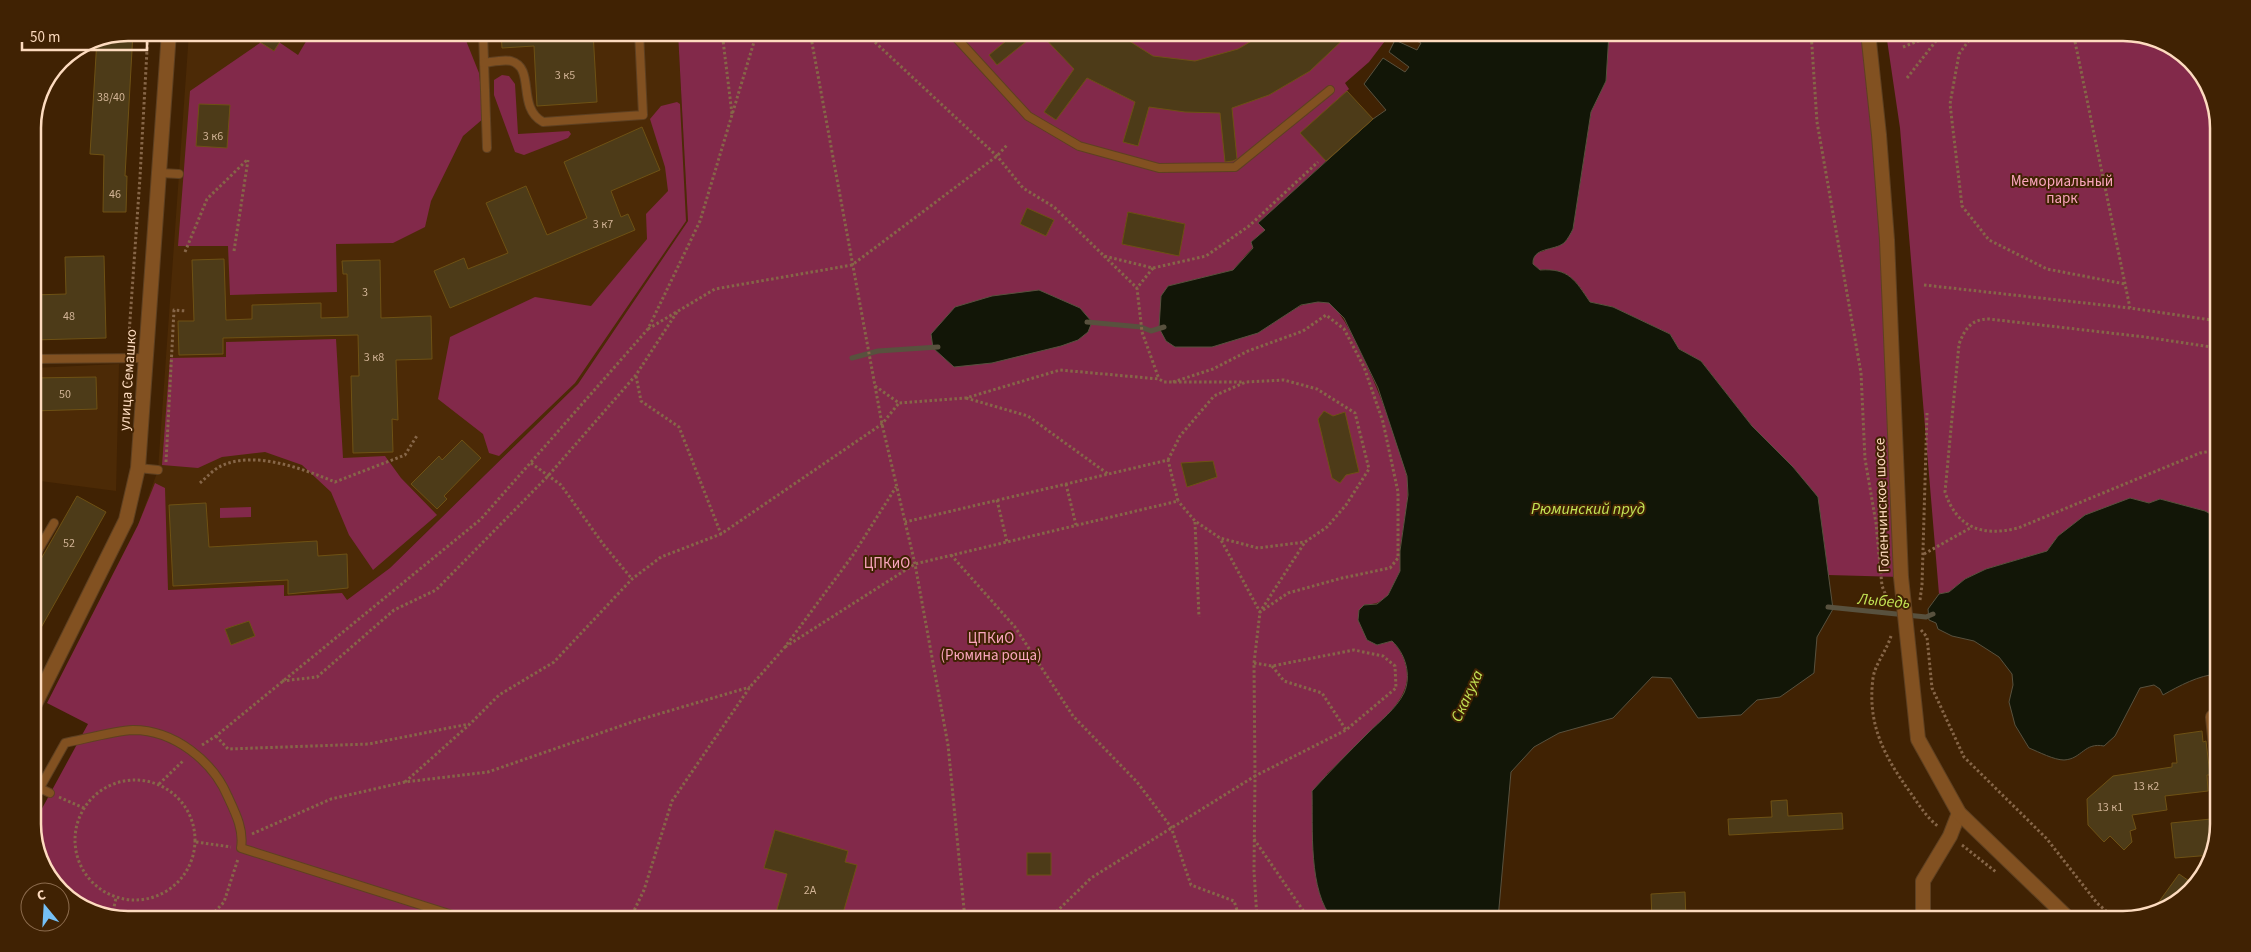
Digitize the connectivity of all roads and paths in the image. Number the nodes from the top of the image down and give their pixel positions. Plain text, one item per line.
1 (168, 41) edge
2 (483, 41) edge
3 (639, 41) edge
4 (723, 41) edge
5 (754, 41) edge
6 (812, 41) edge
7 (874, 41) edge
8 (960, 41) edge
9 (1812, 41) edge
10 (1869, 41) edge
11 (1920, 41) edge
12 (1935, 41) edge
13 (1968, 41) edge
14 (2075, 41) edge
15 (1903, 48) dead end
16 (484, 63) junction
17 (1907, 78) dead end
18 (1330, 90) dead end
19 (732, 115) junction
20 (1007, 145) dead end
21 (487, 148) dead end
22 (997, 156) junction
23 (1318, 162) dead end
24 (160, 173) junction
25 (180, 174) dead end
26 (234, 251) dead end
27 (185, 252) dead end
28 (1104, 256) junction
29 (852, 265) junction
30 (1153, 268) junction
31 (2125, 284) junction
32 (1924, 285) dead end
33 (1137, 288) junction
34 (2130, 308) junction
35 (186, 310) dead end
36 (677, 312) junction
37 (2210, 320) edge
38 (648, 329) junction
39 (2210, 347) edge
40 (146, 358) junction
41 (41, 359) edge
42 (636, 375) junction
43 (1159, 379) junction
44 (1173, 382) junction
45 (1246, 382) junction
46 (875, 386) junction
47 (966, 398) junction
48 (899, 403) junction
49 (1927, 413) dead end
50 (882, 424) junction
51 (418, 434) dead end
52 (2210, 451) edge
53 (1168, 460) junction
54 (166, 463) dead end
55 (531, 463) junction
56 (138, 468) junction
57 (158, 470) dead end
58 (1108, 474) junction
59 (548, 476) junction
60 (200, 483) dead end
61 (1066, 484) junction
62 (896, 486) junction
63 (997, 500) junction
64 (1178, 501) junction
65 (1195, 521) junction
66 (905, 522) junction
67 (54, 523) dead end
68 (1076, 525) junction
69 (1972, 527) junction
70 (721, 534) junction
71 (1220, 538) junction
72 (1007, 542) junction
73 (1305, 542) junction
74 (41, 545) edge
75 (1923, 554) junction
76 (951, 555) junction
77 (915, 564) junction
78 (632, 579) junction
79 (1898, 606) junction
80 (1918, 608) dead end
81 (1260, 612) junction
82 (1199, 617) dead end
83 (1920, 629) dead end
84 (786, 648) junction
85 (1254, 663) junction
86 (1272, 666) junction
87 (281, 681) junction
88 (41, 687) edge
89 (750, 687) junction
90 (470, 724) junction
91 (1346, 730) junction
92 (216, 736) junction
93 (193, 751) junction
94 (1255, 776) junction
95 (41, 779) edge
96 (405, 782) junction
97 (159, 784) junction
98 (41, 789) edge
99 (50, 793) joint
100 (84, 808) junction
101 (1959, 813) junction
102 (1171, 827) junction
103 (243, 838) junction
104 (1254, 839) junction
105 (196, 842) junction
106 (241, 848) junction
107 (116, 898) junction
108 (113, 909) edge
109 (216, 911) edge
110 (437, 911) edge
111 (634, 911) edge
112 (965, 911) edge
113 (1058, 911) edge
114 (1237, 911) edge
115 (1257, 911) edge
116 (1304, 911) edge
117 (1923, 911) edge
118 (2060, 911) edge
119 (2105, 911) edge

1 - 24 street, улица Семашко
2 - 16 lane
3 - 16 lane
4 - 19 path
5 - 19 path
6 - 29 path
7 - 22 path
8 - 18 lane
9 - 79 path
10 - 79 street, Голенчинское шоссе
11 - 15 path
12 - 17 path
13 - 31 path
14 - 31 path
16 - 21 lane
19 - 38 path
20 - 22 path
22 - 28 path
22 - 29 path
23 - 30 path
24 - 25 lane
24 - 40 street, улица Семашко
26 - 27 path
28 - 30 path
28 - 33 path
29 - 36 path
29 - 46 path
30 - 33 path
31 - 34 path
32 - 34 path
33 - 43 path
34 - 37 path
35 - 54 path
36 - 38 path
36 - 42 path
38 - 55 path
39 - 69 path
40 - 41 lane
40 - 56 street, улица Семашко
42 - 59 path
42 - 70 path
43 - 44 path
43 - 47 path
44 - 45 path
44 - 81 path
45 - 53 path
45 - 73 path
46 - 48 path
46 - 50 path
47 - 48 path
47 - 58 path
48 - 50 path
49 - 75 path
50 - 62 path
50 - 70 path
51 - 60 path
52 - 69 path
53 - 58 path
53 - 64 path
55 - 59 path
55 - 87 path
56 - 57 lane
56 - 88 street, улица Семашко
58 - 61 path
59 - 78 path
59 - 87 path
61 - 63 path
61 - 68 path
62 - 66 path
62 - 84 path
63 - 66 path
63 - 72 path
64 - 65 path
64 - 68 path
65 - 71 path
65 - 82 path
66 - 77 path
67 - 74 lane
68 - 72 path
69 - 75 path
70 - 78 path
71 - 73 path
71 - 81 path
72 - 76 path
73 - 81 path
75 - 80 path
76 - 77 path
76 - 102 path
77 - 84 path
77 - 112 path
78 - 90 path
79 - 101 street, Голенчинское шоссе
81 - 85 path
83 - 119 path
84 - 89 path
85 - 86 path
85 - 94 path
86 - 91 path
86 - 91 path
87 - 92 path
89 - 96 path
89 - 111 path
90 - 92 path
90 - 96 path
91 - 94 path
92 - 93 path
93 - 95 lane
93 - 97 path
93 - 103 lane
94 - 102 path
94 - 104 path
96 - 103 path
97 - 100 path
97 - 105 path
98 - 99 lane
99 - 100 path
100 - 107 path
101 - 117 street
101 - 118 street, Голенчинское шоссе
102 - 113 path
102 - 114 path
103 - 106 lane
104 - 115 path
104 - 116 path
105 - 106 path
105 - 107 path
106 - 109 path
106 - 110 lane
107 - 108 path

